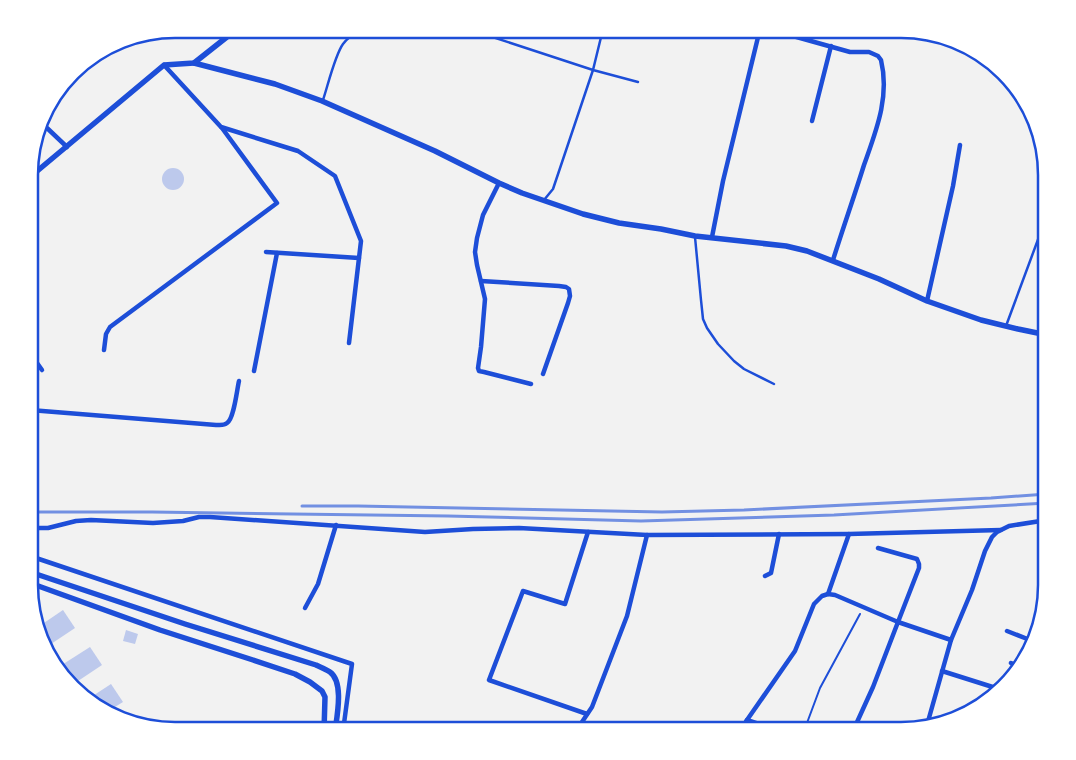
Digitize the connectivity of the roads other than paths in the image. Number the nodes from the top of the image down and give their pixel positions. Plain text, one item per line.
1 (226, 38) edge
2 (349, 38) edge
3 (495, 38) edge
4 (601, 38) edge
5 (758, 38) edge
6 (801, 38) edge
7 (831, 46) junction
8 (194, 63) junction
9 (164, 65) junction
10 (593, 70) junction
11 (638, 82) dead end
12 (322, 101) junction
13 (812, 121) dead end
14 (46, 127) edge
15 (221, 127) junction
16 (960, 145) dead end
17 (67, 147) junction
18 (38, 171) edge
19 (499, 183) junction
20 (544, 200) junction
21 (695, 236) junction
22 (712, 237) junction
23 (1038, 242) edge
24 (266, 252) dead end
25 (277, 253) junction
26 (359, 258) junction
27 (832, 260) junction
28 (481, 281) junction
29 (927, 300) junction
30 (1006, 326) junction
31 (1038, 333) edge
32 (349, 343) dead end
33 (104, 350) dead end
34 (38, 364) edge
35 (42, 370) dead end
36 (254, 371) dead end
37 (543, 374) dead end
38 (239, 381) dead end
39 (531, 384) dead end
40 (774, 384) dead end
41 (38, 411) edge
42 (1038, 521) edge
43 (336, 525) junction
44 (38, 528) edge
45 (1001, 530) junction
46 (588, 532) junction
47 (647, 534) junction
48 (779, 534) junction
49 (849, 534) junction
50 (878, 548) dead end
51 (38, 559) edge
52 (38, 575) edge
53 (765, 576) dead end
54 (38, 587) edge
55 (828, 594) junction
56 (305, 608) dead end
57 (898, 622) junction
58 (1007, 630) dead end
59 (1027, 639) edge
60 (951, 640) junction
61 (942, 671) junction
62 (992, 688) edge
63 (587, 714) junction
64 (929, 719) edge
65 (747, 720) joint
66 (324, 722) edge
67 (337, 722) edge
68 (344, 722) edge
69 (582, 722) edge
70 (753, 722) edge
71 (858, 722) edge

1 - 8 street
2 - 12 lane
3 - 10 lane
4 - 10 lane
5 - 22 street
6 - 7 street
7 - 13 street
7 - 27 street
8 - 9 street
8 - 12 street
9 - 15 street
9 - 17 street
10 - 11 lane
10 - 20 lane
12 - 19 street
14 - 17 street
15 - 26 street
15 - 33 street
16 - 29 street
17 - 18 street
19 - 20 street
19 - 28 street
20 - 21 street
21 - 22 street
21 - 40 lane
22 - 27 street
23 - 30 lane
24 - 25 street
25 - 26 street
25 - 36 street
26 - 32 street
27 - 29 street
28 - 37 street
28 - 39 street
29 - 30 street
30 - 31 street
34 - 35 street
38 - 41 street
42 - 45 street
43 - 44 street
43 - 46 street
43 - 56 street
45 - 49 street
45 - 60 street
46 - 47 street
46 - 63 street
47 - 48 street
47 - 63 street
48 - 49 street
48 - 53 street
49 - 55 street
50 - 57 street
51 - 68 street
52 - 67 street
54 - 66 street
55 - 57 street
55 - 65 street
57 - 60 street
57 - 71 street
58 - 59 street
60 - 61 street
61 - 62 street
61 - 64 street
63 - 69 street
65 - 70 street

